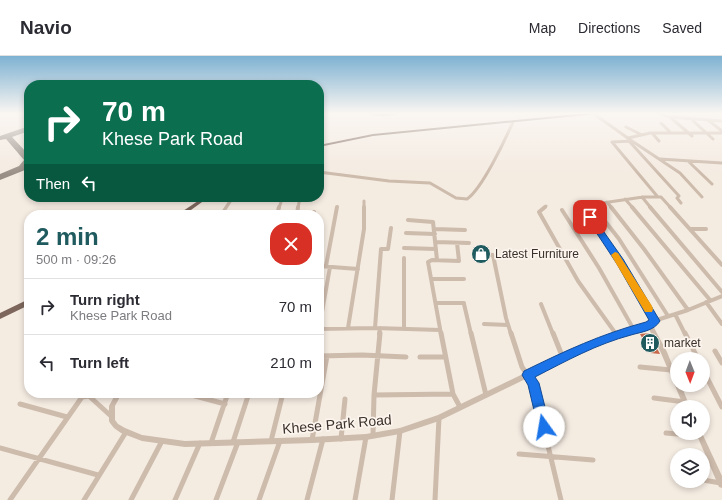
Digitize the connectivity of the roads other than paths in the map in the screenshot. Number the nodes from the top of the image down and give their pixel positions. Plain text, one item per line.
1 (387, 134) edge
2 (508, 134) edge
3 (622, 134) edge
4 (648, 134) edge
5 (653, 134) edge
6 (689, 134) edge
7 (707, 134) edge
8 (640, 135) joint
9 (692, 136) dead end
10 (713, 139) dead end
11 (630, 140) junction
12 (659, 140) dead end
13 (324, 145) edge
14 (660, 159) junction
15 (688, 161) junction
16 (722, 163) edge
17 (324, 173) edge
18 (712, 184) dead end
19 (657, 196) junction
20 (642, 197) junction
21 (702, 197) dead end
22 (625, 199) junction
23 (364, 201) dead end
24 (200, 202) edge
25 (281, 202) dead end
26 (607, 202) junction
27 (681, 203) dead end
28 (592, 204) junction
29 (546, 206) dead end
30 (337, 207) dead end
31 (188, 210) edge
32 (279, 210) edge
33 (562, 210) dead end
34 (408, 220) dead end
35 (391, 228) dead end
36 (706, 228) dead end
37 (434, 229) junction
38 (690, 229) junction
39 (465, 230) dead end
40 (406, 233) dead end
41 (435, 234) junction
42 (436, 242) junction
43 (457, 242) junction
44 (469, 243) dead end
45 (404, 248) dead end
46 (436, 249) junction
47 (474, 254) dead end
48 (404, 258) dead end
49 (437, 260) junction
50 (722, 265) edge
51 (324, 266) edge
52 (328, 266) junction
53 (358, 269) junction
54 (431, 280) junction
55 (464, 280) dead end
56 (722, 292) edge
57 (324, 294) edge
58 (722, 296) edge
59 (708, 301) junction
60 (436, 303) junction
61 (24, 304) edge
62 (541, 304) dead end
63 (688, 310) junction
64 (674, 314) junction
65 (0, 316) edge
66 (668, 316) junction
67 (652, 323) junction
68 (484, 324) dead end
69 (722, 324) edge
70 (508, 325) junction
71 (348, 328) junction
72 (377, 328) junction
73 (324, 329) edge
74 (404, 329) junction
75 (440, 330) junction
76 (634, 330) junction
77 (616, 334) junction
78 (715, 351) dead end
79 (694, 352) edge
80 (324, 356) edge
81 (328, 356) junction
82 (377, 356) junction
83 (406, 357) dead end
84 (420, 357) dead end
85 (445, 357) junction
86 (563, 358) junction
87 (722, 363) edge
88 (640, 367) dead end
89 (670, 368) edge
90 (670, 370) edge
91 (528, 375) junction
92 (324, 377) edge
93 (710, 384) edge
94 (453, 394) junction
95 (374, 395) junction
96 (486, 395) junction
97 (81, 398) edge
98 (91, 398) edge
99 (116, 398) edge
100 (203, 398) edge
101 (227, 398) edge
102 (248, 398) edge
103 (282, 398) edge
104 (320, 398) edge
105 (654, 398) dead end
106 (345, 399) dead end
107 (670, 401) edge
108 (20, 404) dead end
109 (225, 404) junction
110 (460, 407) junction
111 (722, 407) edge
112 (111, 416) junction
113 (66, 417) junction
114 (439, 418) junction
115 (400, 431) junction
116 (126, 432) junction
117 (666, 433) dead end
118 (670, 433) edge
119 (373, 435) junction
120 (366, 437) junction
121 (341, 439) junction
122 (312, 440) junction
123 (322, 440) junction
124 (702, 440) edge
125 (162, 441) junction
126 (271, 441) junction
127 (280, 441) junction
128 (236, 442) junction
129 (212, 443) junction
130 (200, 444) junction
131 (0, 448) edge
132 (519, 454) dead end
133 (551, 456) junction
134 (39, 458) junction
135 (593, 460) dead end
136 (98, 475) junction
137 (710, 481) edge
138 (722, 483) edge
139 (10, 500) edge
140 (84, 500) edge
141 (131, 500) edge
142 (175, 500) edge
143 (216, 500) edge
144 (259, 500) edge
145 (307, 500) edge
146 (355, 500) edge
147 (392, 500) edge
148 (435, 500) edge
149 (561, 500) edge

1 - 13 main road
2 - 17 street
3 - 11 street
4 - 8 street
5 - 12 street
6 - 9 street
7 - 10 street
8 - 11 street
11 - 14 street
11 - 19 street
11 - 27 street
14 - 15 street
14 - 21 street
15 - 16 street
15 - 18 street
19 - 20 street
19 - 38 street
20 - 22 street
20 - 56 street
22 - 26 street
22 - 59 street
23 - 53 street
24 - 31 main road
25 - 32 street
26 - 28 street
26 - 63 street
28 - 66 street
28 - 67 street
29 - 77 street
30 - 52 street
33 - 76 street
34 - 37 street
35 - 72 street
36 - 38 street
37 - 39 street
37 - 41 street
38 - 50 street
40 - 41 street
41 - 42 street
42 - 43 street
42 - 46 street
43 - 44 street
43 - 49 street
45 - 46 street
46 - 49 street
47 - 70 street
48 - 74 street
49 - 54 street
51 - 52 street
52 - 53 street
52 - 57 street
53 - 71 street
54 - 55 street
54 - 60 street
58 - 59 street
59 - 63 street
59 - 69 street
60 - 75 street
60 - 96 street
61 - 65 main road
62 - 86 street
63 - 64 street
64 - 66 street
64 - 79 street
66 - 67 street
67 - 76 street, Khese Park Road
67 - 89 street
68 - 70 street
70 - 91 street
71 - 72 street
71 - 73 street
72 - 74 street
72 - 82 street
74 - 75 street
75 - 85 street
76 - 77 street, Khese Park Road
77 - 86 street, Khese Park Road
78 - 87 street
80 - 81 street
81 - 82 street
81 - 92 street
82 - 83 street
82 - 95 street
84 - 85 street
85 - 94 street
86 - 91 street, Khese Park Road
88 - 90 street
91 - 96 street, Khese Park Road
91 - 133 street
93 - 111 street
94 - 95 street
94 - 110 street
95 - 119 street
96 - 110 street, Khese Park Road
97 - 113 street
98 - 112 street
99 - 112 street
100 - 109 street
101 - 109 street
102 - 128 street
103 - 126 street
104 - 122 street
105 - 107 street
106 - 121 street
108 - 113 street
109 - 129 street
110 - 114 street, Khese Park Road
112 - 116 street, Khese Park Road
113 - 134 street
114 - 115 street, Khese Park Road
114 - 148 street
115 - 119 street, Khese Park Road
115 - 147 street
116 - 125 street, Khese Park Road
116 - 136 street
117 - 118 street
119 - 120 street, Khese Park Road
120 - 121 street, Khese Park Road
120 - 146 street
121 - 123 street, Khese Park Road
122 - 123 street, Khese Park Road
122 - 127 street, Khese Park Road
123 - 145 street
124 - 138 street
125 - 130 street, Khese Park Road
125 - 141 street
126 - 127 street, Khese Park Road
126 - 128 street, Khese Park Road
127 - 144 street
128 - 129 street, Khese Park Road
128 - 143 street
129 - 130 street, Khese Park Road
130 - 142 street
131 - 134 street
132 - 133 street
133 - 135 street
133 - 149 street
134 - 136 street
134 - 139 street
136 - 140 street
137 - 138 street

